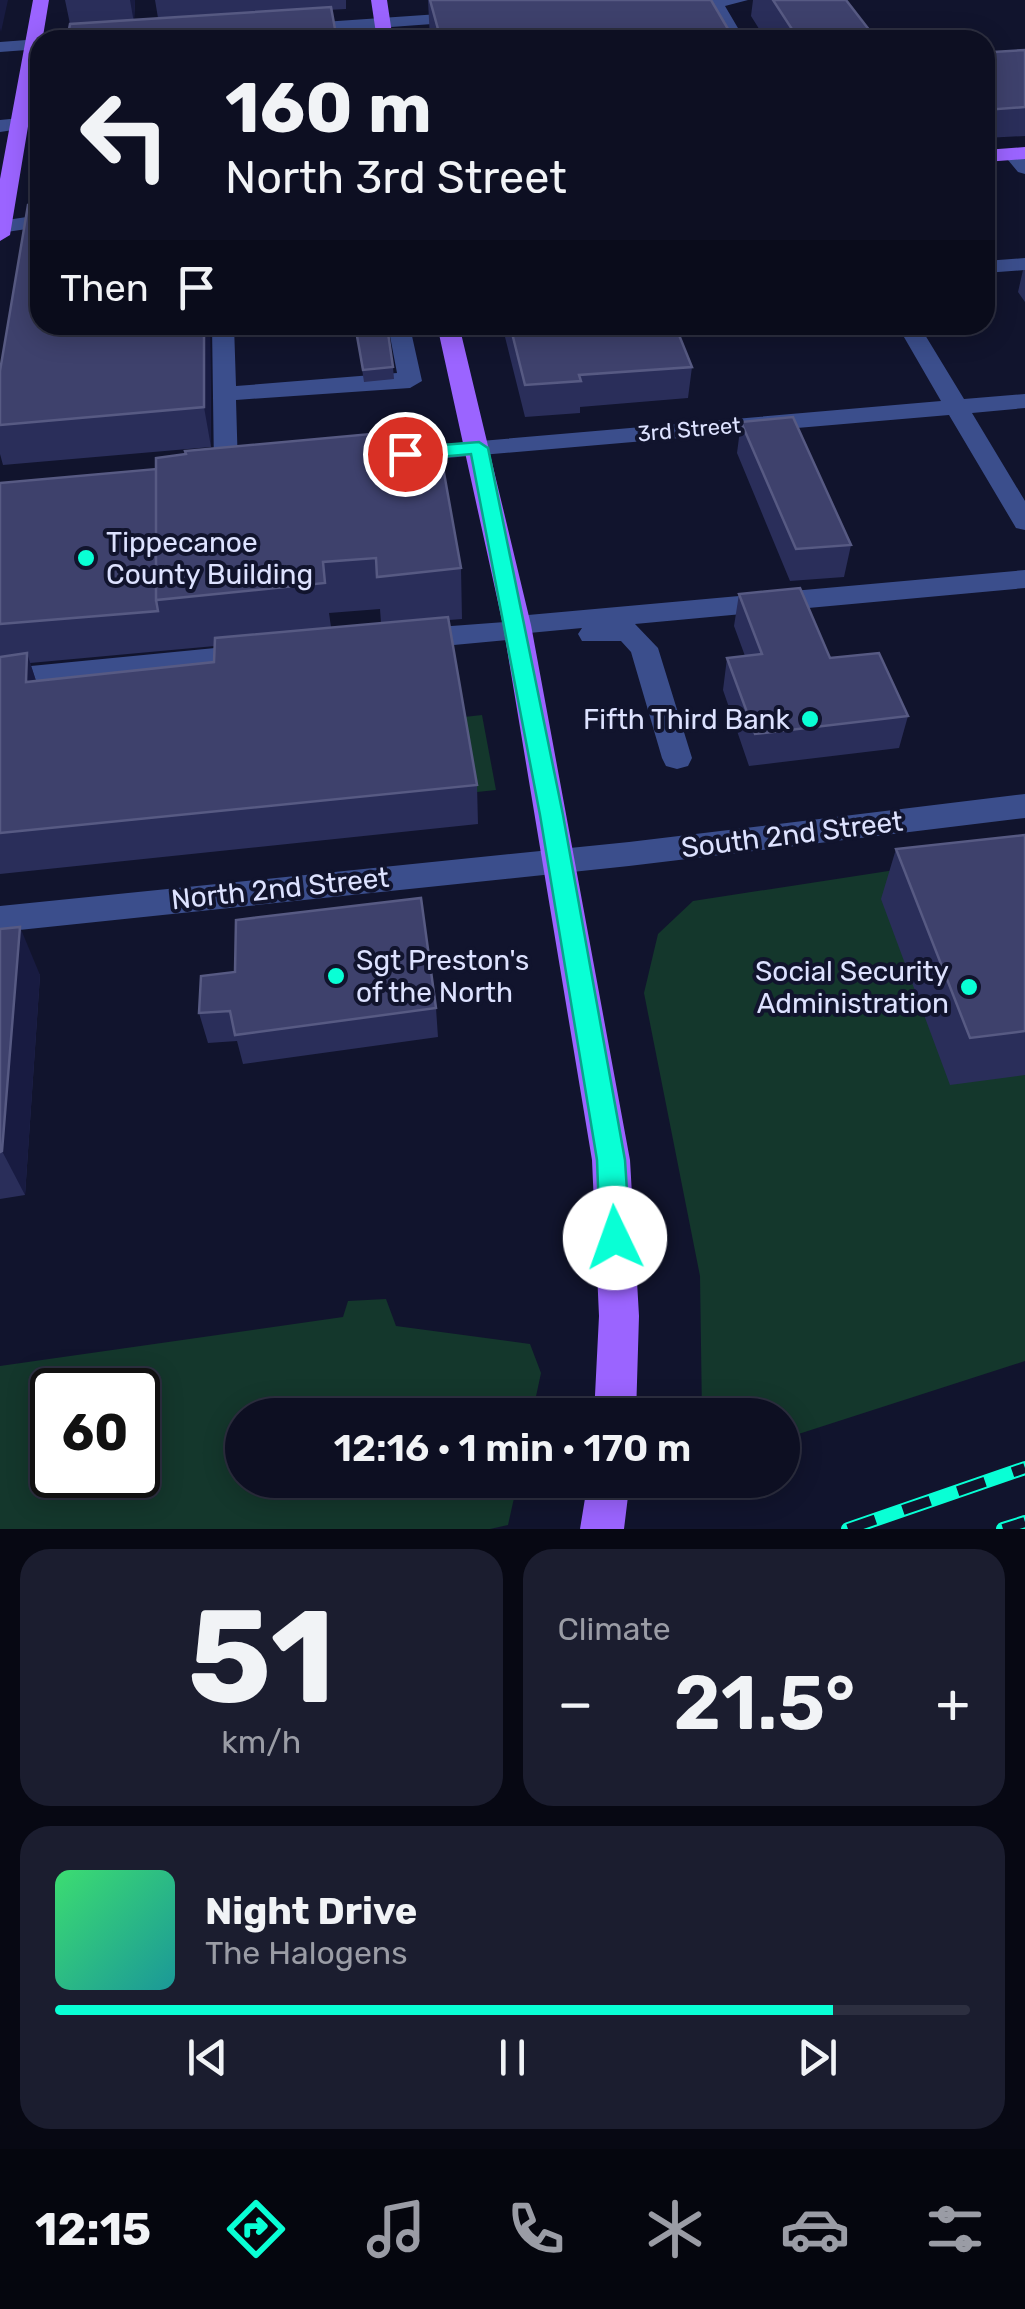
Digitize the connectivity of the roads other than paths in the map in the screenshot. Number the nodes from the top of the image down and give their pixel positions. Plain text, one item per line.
1 (41, 0) edge
2 (380, 0) edge
3 (740, 0) edge
4 (714, 1) edge
5 (659, 2) edge
6 (487, 16) edge
7 (38, 30) edge
8 (383, 30) edge
9 (396, 30) edge
10 (730, 30) edge
11 (30, 45) edge
12 (0, 47) edge
13 (30, 65) edge
14 (10, 125) edge
15 (995, 157) edge
16 (1021, 158) edge
17 (30, 224) edge
18 (0, 230) edge
19 (1025, 264) edge
20 (995, 266) edge
21 (223, 335) edge
22 (451, 335) edge
23 (914, 335) edge
24 (400, 336) dead end
25 (225, 394) junction
26 (1025, 401) edge
27 (958, 408) junction
28 (479, 448) junction
29 (382, 456) edge
30 (226, 469) edge
31 (1025, 522) edge
32 (1025, 579) edge
33 (653, 612) junction
34 (518, 632) junction
35 (375, 642) edge
36 (644, 648) junction
37 (276, 652) edge
38 (0, 680) edge
39 (676, 758) dead end
40 (1025, 806) edge
41 (559, 859) junction
42 (0, 919) edge
43 (616, 1398) edge
44 (607, 1498) edge
45 (602, 1529) edge

1 - 7 main road
2 - 8 main road
3 - 4 street
4 - 5 street
4 - 10 street
6 - 9 street
11 - 12 street
13 - 14 main road
14 - 18 main road
15 - 16 main road
17 - 18 street
19 - 20 street
21 - 25 street
22 - 28 main road
23 - 27 street
24 - 25 street
25 - 30 street
26 - 27 street, 3rd Street
27 - 28 street, 3rd Street
27 - 31 street
28 - 29 street, 3rd Street
28 - 34 main road
32 - 33 street
33 - 34 street
33 - 36 street
34 - 35 street
34 - 36 street
34 - 41 main road
36 - 39 street
37 - 38 street
40 - 41 street, South 2nd Street
41 - 42 street, North 2nd Street
41 - 43 main road
44 - 45 main road

